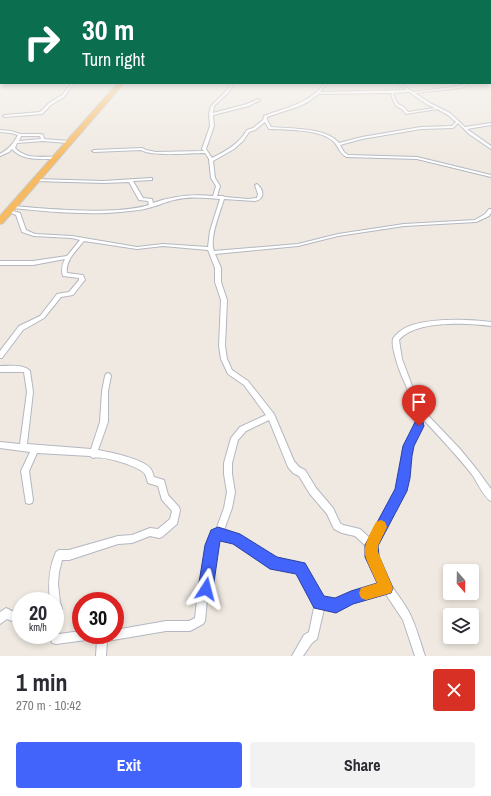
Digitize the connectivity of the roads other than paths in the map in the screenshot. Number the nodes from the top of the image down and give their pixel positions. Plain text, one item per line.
1 (57, 100) edge
2 (105, 100) edge
3 (219, 100) edge
4 (259, 100) dead end
5 (309, 100) edge
6 (394, 100) edge
7 (422, 100) edge
8 (436, 109) junction
9 (211, 114) junction
10 (5, 116) dead end
11 (265, 120) junction
12 (457, 122) junction
13 (491, 124) edge
14 (465, 128) junction
15 (0, 131) edge
16 (20, 135) junction
17 (43, 140) junction
18 (68, 142) junction
19 (15, 143) junction
20 (338, 144) junction
21 (491, 148) edge
22 (94, 151) dead end
23 (205, 152) junction
24 (0, 155) edge
25 (55, 158) junction
26 (212, 160) junction
27 (491, 176) edge
28 (151, 179) dead end
29 (35, 180) junction
30 (131, 181) junction
31 (258, 185) dead end
32 (215, 197) junction
33 (223, 197) junction
34 (152, 206) junction
35 (11, 209) junction
36 (491, 210) edge
37 (0, 221) edge
38 (83, 239) junction
39 (212, 251) junction
40 (70, 257) junction
41 (0, 263) edge
42 (491, 324) edge
43 (0, 356) edge
44 (0, 369) edge
45 (108, 376) dead end
46 (417, 407) junction
47 (271, 416) junction
48 (0, 445) edge
49 (23, 447) junction
50 (35, 449) junction
51 (93, 454) junction
52 (491, 497) edge
53 (29, 500) dead end
54 (218, 533) junction
55 (371, 545) junction
56 (386, 588) junction
57 (53, 592) edge
58 (320, 603) junction
59 (12, 616) edge
60 (0, 619) edge
61 (124, 632) edge
62 (99, 644) edge
63 (101, 656) edge
64 (297, 656) edge
65 (420, 656) edge

1 - 10 street
2 - 18 highway
3 - 9 street
4 - 9 street
5 - 11 street
6 - 8 street
7 - 8 street
8 - 12 street
9 - 23 street
11 - 20 street
11 - 26 street
12 - 14 street
12 - 20 street
13 - 14 street
14 - 21 street
15 - 16 street
16 - 17 street
16 - 19 street
17 - 18 street
17 - 19 street
18 - 25 highway
19 - 24 street
19 - 25 street
20 - 27 street
22 - 23 street
23 - 26 street
25 - 29 highway
26 - 32 street
28 - 30 street
29 - 30 street
29 - 35 highway
30 - 34 street
31 - 33 street
32 - 33 street
32 - 34 street
33 - 39 street
34 - 35 street
35 - 37 highway
35 - 38 street
36 - 39 street
38 - 39 street
38 - 40 street
39 - 47 street
40 - 41 street
40 - 43 street
42 - 46 street
44 - 49 street
45 - 51 street
46 - 52 street
46 - 55 street
47 - 54 street
47 - 55 street
48 - 49 street
49 - 50 street
50 - 51 street
50 - 53 street
51 - 57 street
54 - 58 street
54 - 61 street
55 - 56 street
56 - 58 street
56 - 65 street
58 - 64 street
59 - 60 street
62 - 63 street

